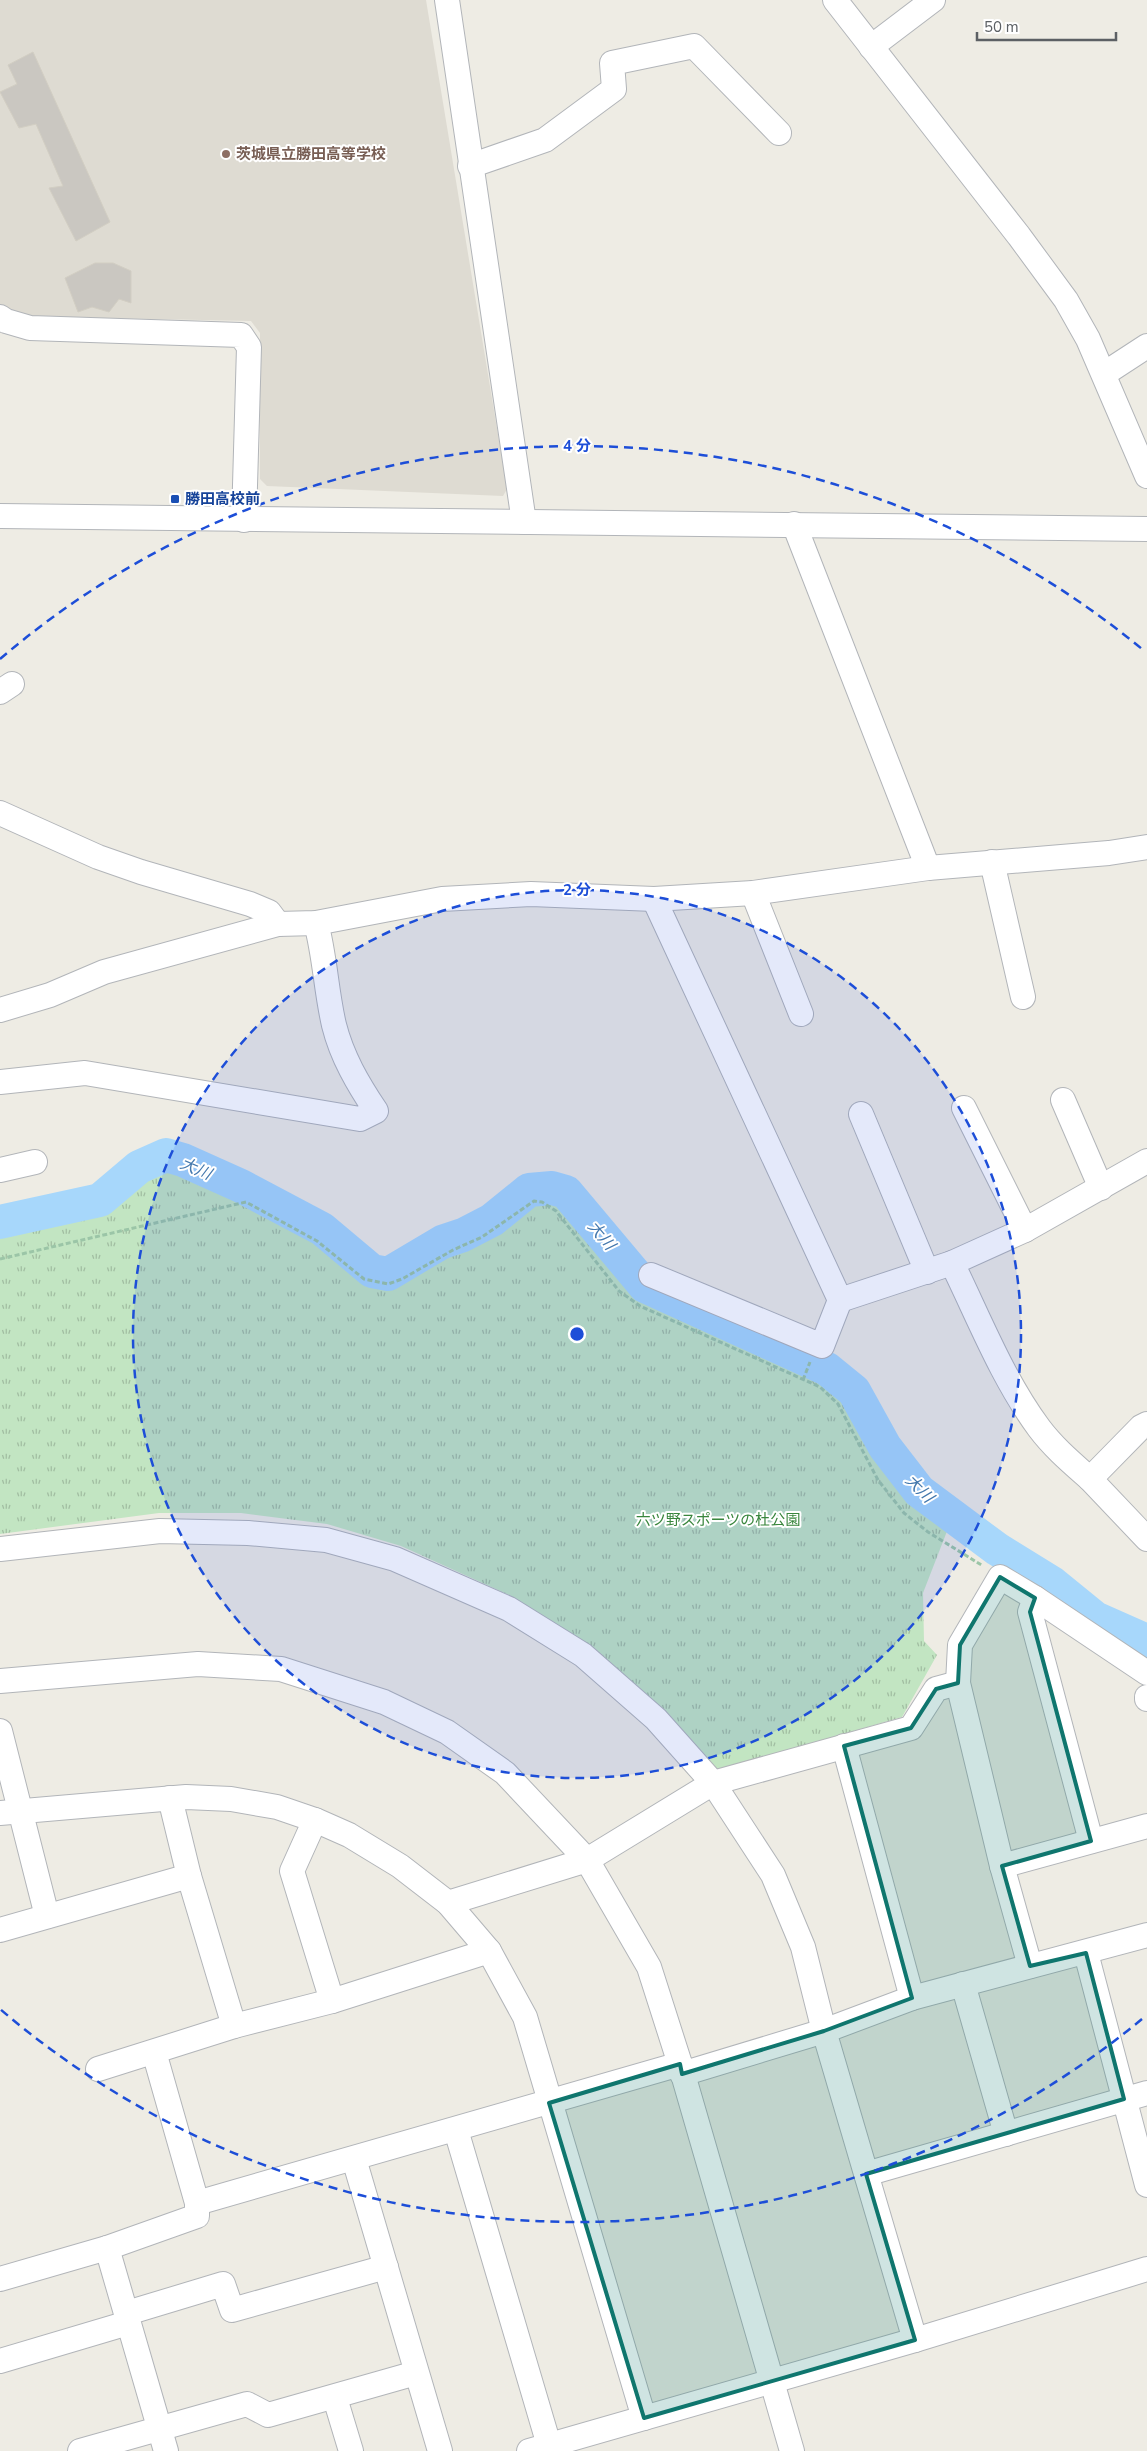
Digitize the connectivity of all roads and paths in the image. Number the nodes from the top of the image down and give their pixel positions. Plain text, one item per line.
1 (448, 0) edge
2 (835, 0) edge
3 (933, 0) edge
4 (871, 47) junction
5 (779, 133) dead end
6 (470, 166) junction
7 (0, 317) edge
8 (1147, 346) edge
9 (1104, 374) junction
10 (1147, 476) edge
11 (0, 516) edge
12 (244, 520) junction
13 (524, 522) junction
14 (794, 524) junction
15 (1147, 529) edge
16 (0, 813) edge
17 (1147, 847) edge
18 (992, 862) junction
19 (928, 868) junction
20 (752, 893) junction
21 (654, 899) junction
22 (316, 923) junction
23 (278, 924) junction
24 (1022, 997) dead end
25 (0, 1010) edge
26 (801, 1014) dead end
27 (0, 1082) edge
28 (1063, 1100) dead end
29 (964, 1108) dead end
30 (861, 1114) dead end
31 (1147, 1161) edge
32 (35, 1162) dead end
33 (0, 1170) edge
34 (1101, 1188) junction
35 (1025, 1230) junction
36 (0, 1259) edge
37 (952, 1263) junction
38 (927, 1272) junction
39 (651, 1275) dead end
40 (840, 1300) junction
41 (1147, 1424) edge
42 (1090, 1480) junction
43 (1147, 1540) edge
44 (0, 1549) edge
45 (1000, 1578) junction
46 (1035, 1598) junction
47 (1147, 1673) edge
48 (0, 1681) edge
49 (958, 1683) junction
50 (0, 1731) edge
51 (844, 1746) junction
52 (712, 1783) junction
53 (170, 1798) junction
54 (10, 1812) edge
55 (315, 1820) junction
56 (1147, 1826) edge
57 (1091, 1841) junction
58 (587, 1860) junction
59 (1002, 1866) junction
60 (190, 1876) junction
61 (448, 1903) junction
62 (47, 1916) junction
63 (0, 1930) edge
64 (1147, 1935) edge
65 (489, 1951) junction
66 (1086, 1953) junction
67 (1030, 1966) junction
68 (963, 1984) junction
69 (912, 1998) junction
70 (332, 2001) junction
71 (234, 2026) junction
72 (824, 2031) junction
73 (154, 2052) junction
74 (98, 2069) dead end
75 (681, 2069) junction
76 (1147, 2093) edge
77 (1124, 2099) junction
78 (549, 2103) junction
79 (456, 2130) junction
80 (1006, 2134) junction
81 (354, 2159) junction
82 (866, 2174) junction
83 (1147, 2185) edge
84 (196, 2203) junction
85 (107, 2248) junction
86 (386, 2267) junction
87 (1147, 2269) edge
88 (0, 2279) edge
89 (128, 2318) junction
90 (915, 2340) junction
91 (0, 2361) edge
92 (416, 2373) junction
93 (773, 2382) junction
94 (335, 2398) junction
95 (644, 2418) junction
96 (162, 2440) edge
97 (539, 2448) edge
98 (80, 2451) edge
99 (351, 2451) edge
100 (440, 2451) edge
101 (792, 2451) edge

1 - 6 street
2 - 4 street
3 - 4 street
4 - 9 street
5 - 6 street
6 - 13 street
7 - 12 street
8 - 9 street
9 - 10 street
11 - 12 street
12 - 13 street
13 - 14 street
14 - 15 street
14 - 19 street
16 - 23 street
17 - 18 street
18 - 19 street
18 - 24 street
19 - 20 street
20 - 21 street
20 - 26 street
21 - 22 street
21 - 40 street
22 - 23 street
22 - 27 street
23 - 25 street
28 - 34 street
29 - 35 street
30 - 38 street
31 - 34 street
32 - 33 street
34 - 35 street
35 - 37 street
36 - 45 path
37 - 38 street
37 - 42 street
38 - 40 street
39 - 40 street
41 - 42 street
42 - 43 street
44 - 52 street
45 - 46 street
45 - 49 street
46 - 47 street
46 - 57 street
48 - 58 street
49 - 51 street
49 - 59 street
50 - 54 street
51 - 52 street
51 - 69 street
52 - 58 street
52 - 72 street
53 - 54 street
53 - 55 street
53 - 60 street
54 - 62 street
55 - 61 street
55 - 70 street
56 - 57 street
57 - 59 street
58 - 61 street
58 - 75 street
59 - 67 street
60 - 62 street
60 - 71 street
61 - 65 street
62 - 63 street
64 - 66 street
65 - 70 street
65 - 78 street
66 - 67 street
66 - 77 street
67 - 68 street
68 - 69 street
68 - 80 street
69 - 72 street
70 - 71 street
71 - 73 street
72 - 75 street
72 - 82 street
73 - 74 street
73 - 84 street
75 - 78 street
75 - 93 street
76 - 77 street
77 - 80 street
77 - 83 street
78 - 79 street
78 - 95 street
79 - 81 street
79 - 97 street
80 - 82 street
81 - 84 street
81 - 86 street
82 - 90 street
84 - 85 street
85 - 88 street
85 - 89 street
86 - 89 street
86 - 92 street
87 - 90 street
89 - 91 street
89 - 96 street
90 - 93 street
92 - 94 street
92 - 100 street
93 - 95 street
93 - 101 street
94 - 96 street
94 - 99 street
95 - 97 street
96 - 98 street

